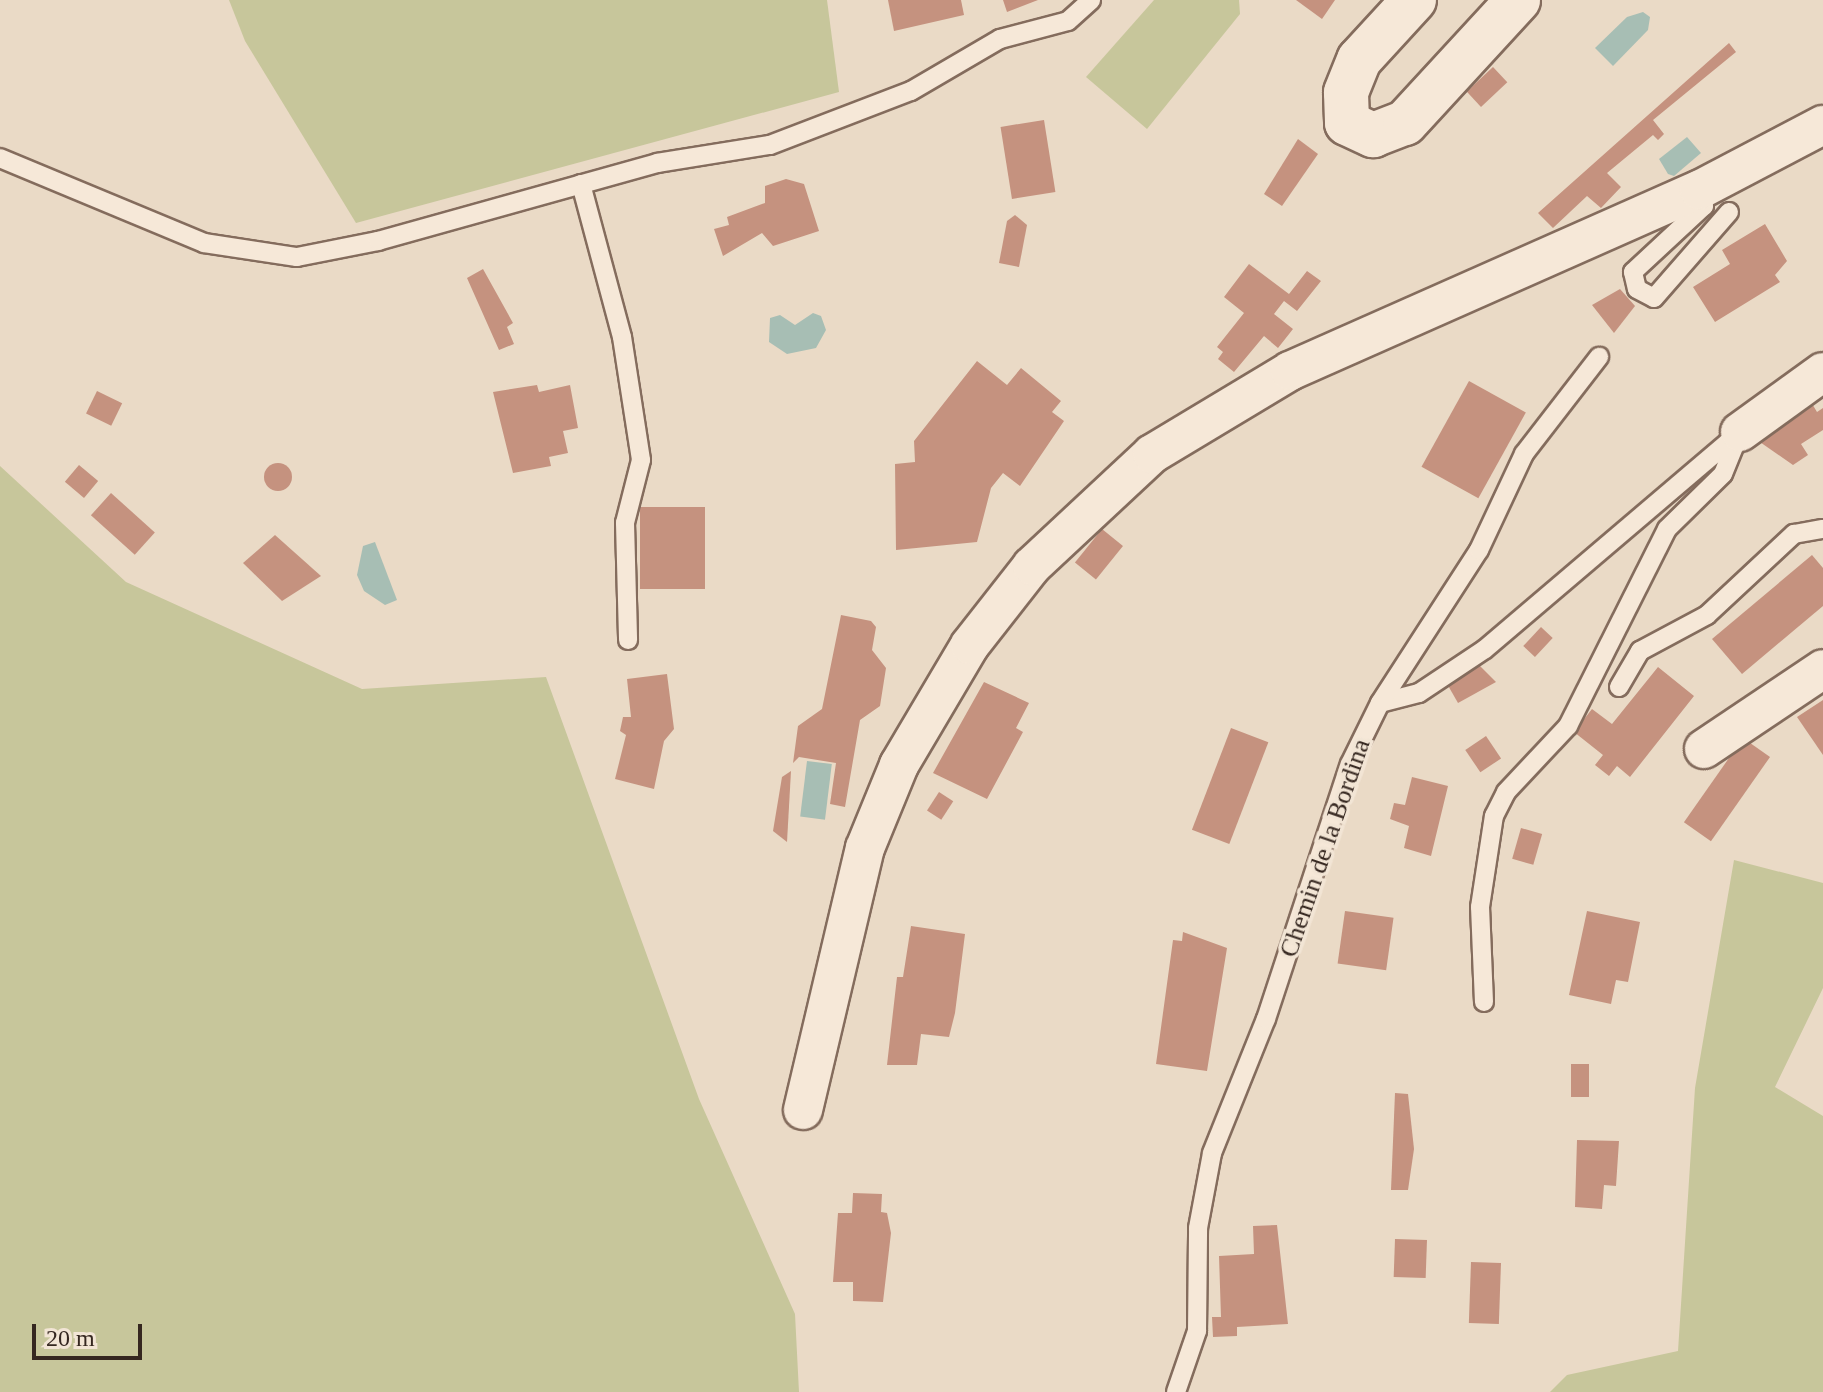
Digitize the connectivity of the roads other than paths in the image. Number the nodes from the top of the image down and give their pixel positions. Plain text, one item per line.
1 (1091, 0) edge
2 (1414, 0) edge
3 (1518, 0) edge
4 (1823, 125) edge
5 (0, 158) edge
6 (581, 184) junction
7 (1714, 201) junction
8 (1599, 357) dead end
9 (1823, 372) edge
10 (1740, 432) junction
11 (1823, 529) edge
12 (628, 640) dead end
13 (1823, 669) edge
14 (1619, 687) dead end
15 (1380, 703) junction
16 (1704, 749) dead end
17 (1484, 1002) dead end
18 (803, 1110) dead end
19 (1176, 1392) edge

1 - 6 lane
2 - 3 street
4 - 7 street
5 - 6 lane
6 - 12 lane
7 - 7 lane
7 - 18 street
8 - 15 lane, Chemin de la Bordina
9 - 10 street
10 - 15 lane
10 - 17 lane
11 - 14 lane
13 - 16 street
15 - 19 lane, Chemin de la Bordina

